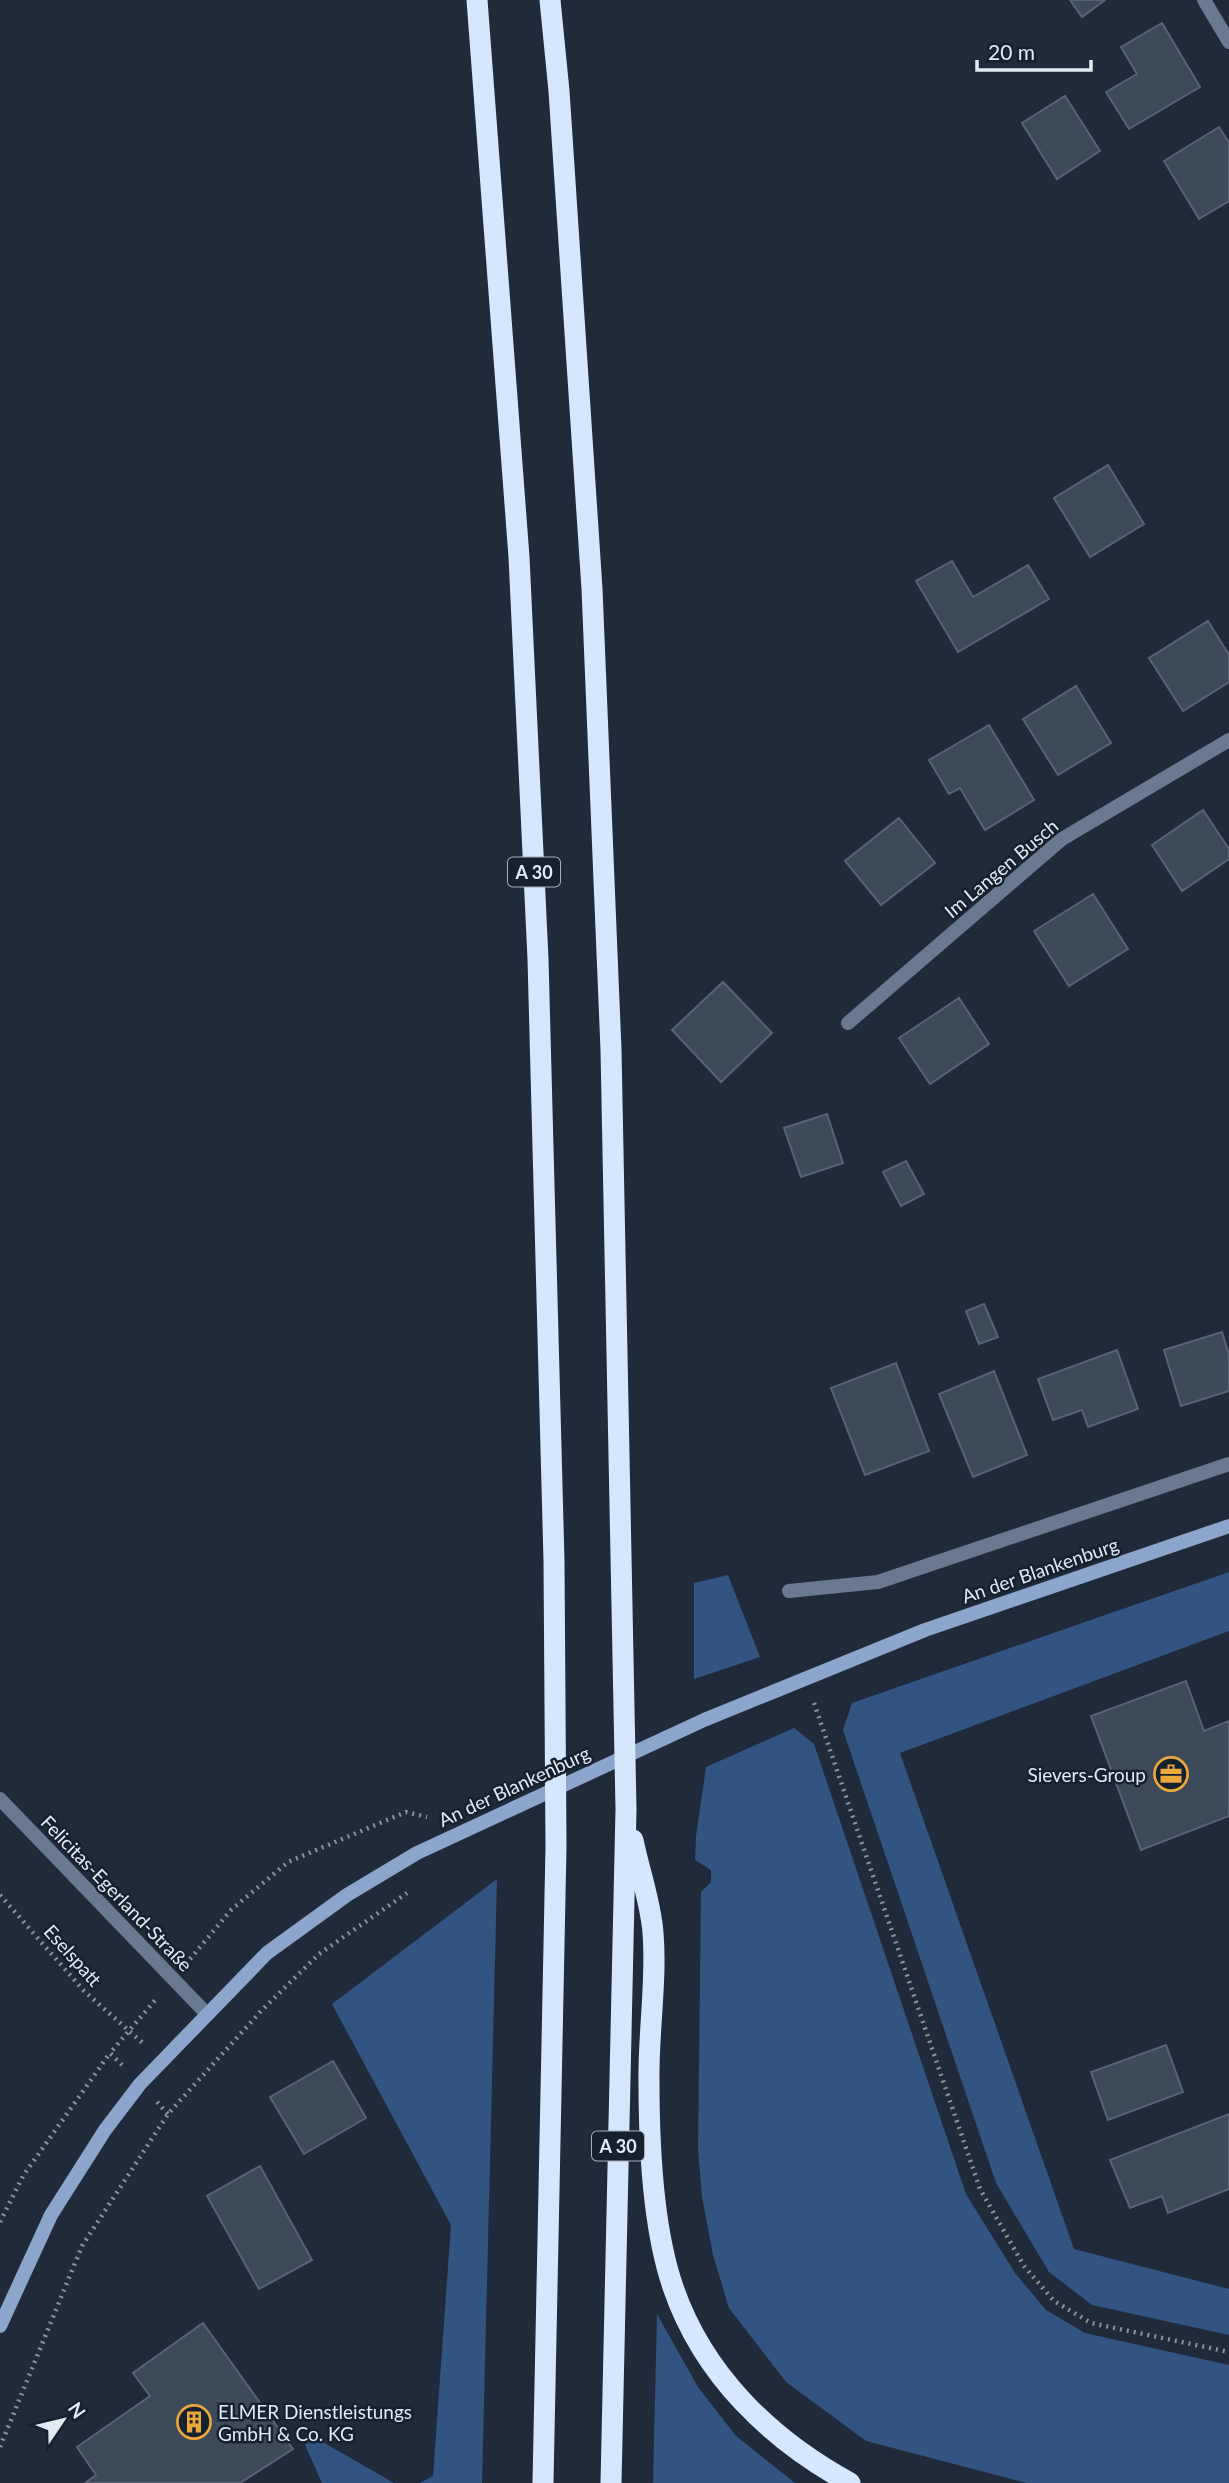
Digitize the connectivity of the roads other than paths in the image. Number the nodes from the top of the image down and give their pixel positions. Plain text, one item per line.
1 (477, 0) edge
2 (550, 0) edge
3 (1204, 0) edge
4 (1229, 42) edge
5 (1229, 740) edge
6 (848, 1023) dead end
7 (1229, 1464) edge
8 (1229, 1526) edge
9 (789, 1591) dead end
10 (0, 1799) edge
11 (625, 1809) junction
12 (206, 2013) junction
13 (0, 2326) edge
14 (543, 2483) edge
15 (611, 2483) edge
16 (850, 2483) edge

1 - 14 highway, A 30
2 - 11 highway, A 30
3 - 4 street
5 - 6 street, Im Langen Busch
7 - 9 street, An der Blankenburg
8 - 12 street, An der Blankenburg
10 - 12 street, Felicitas-Egerland-Straße
11 - 15 highway, A 30
11 - 16 highway
12 - 13 street, An der Blankenburg

